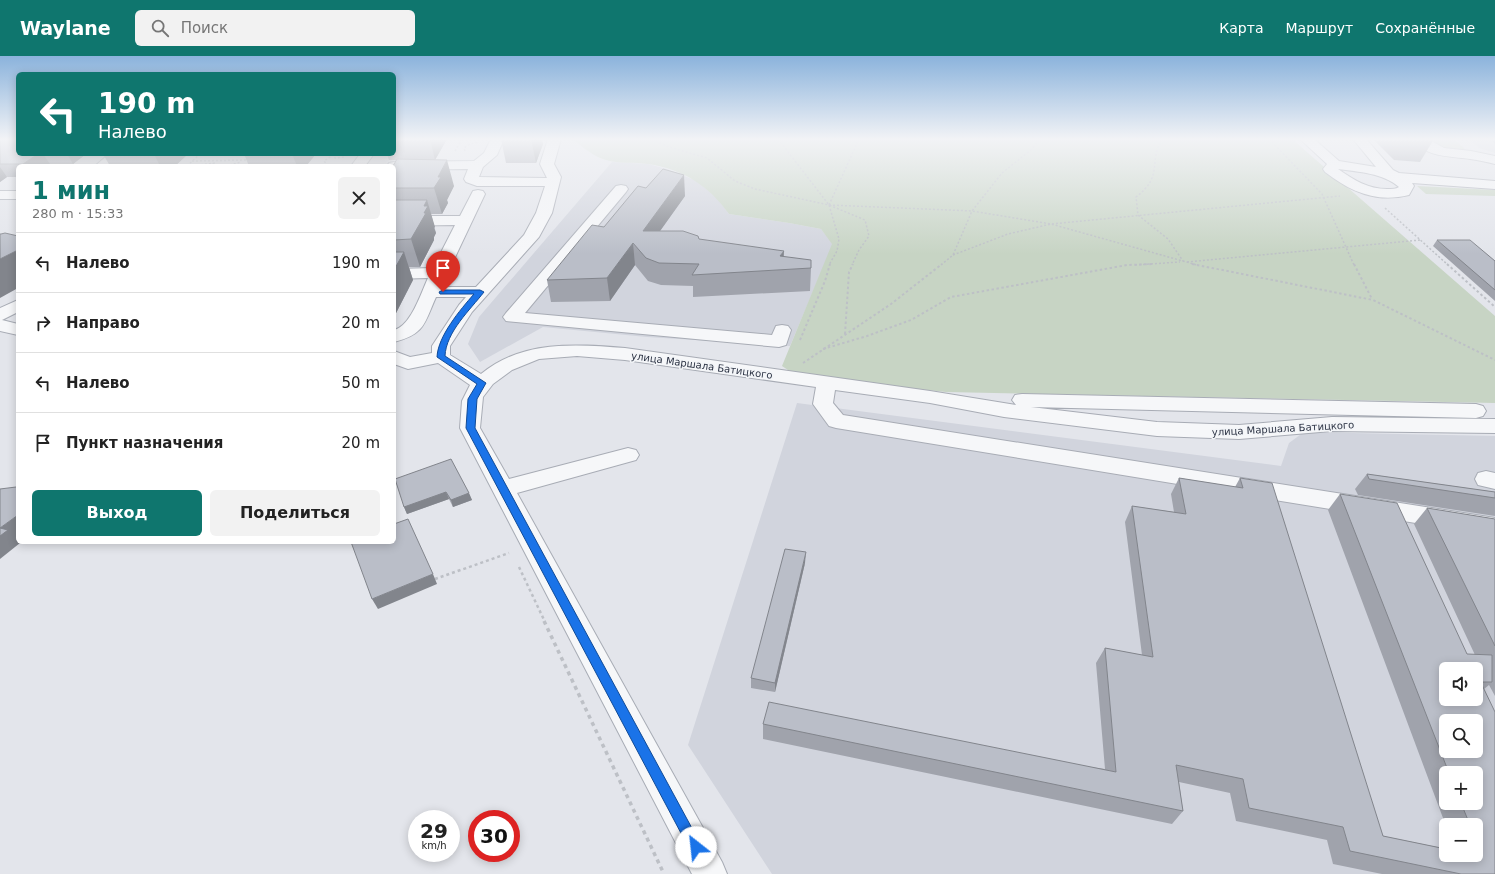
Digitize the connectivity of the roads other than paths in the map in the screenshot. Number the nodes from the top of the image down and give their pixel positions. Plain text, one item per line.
1 (472, 177) edge
2 (554, 177) edge
3 (1340, 177) edge
4 (1396, 177) edge
5 (1397, 177) edge
6 (553, 182) junction
7 (1495, 185) edge
8 (620, 189) dead end
9 (478, 194) dead end
10 (10, 195) edge
11 (0, 204) edge
12 (465, 220) junction
13 (396, 221) edge
14 (439, 273) junction
15 (396, 274) edge
16 (430, 292) junction
17 (480, 292) junction
18 (16, 309) edge
19 (9, 324) edge
20 (637, 328) junction
21 (782, 330) dead end
22 (396, 335) edge
23 (625, 354) junction
24 (441, 357) junction
25 (396, 358) edge
26 (482, 383) junction
27 (826, 384) junction
28 (930, 397) junction
29 (1495, 413) edge
30 (1495, 426) edge
31 (628, 455) dead end
32 (503, 489) junction
33 (1495, 527) edge
34 (710, 874) edge

1 - 6 street
2 - 6 street
3 - 4 street
5 - 7 street
6 - 17 street
8 - 20 street
9 - 12 street
10 - 11 street
12 - 13 street
12 - 14 street
14 - 15 street
14 - 16 street
16 - 17 street
16 - 22 street
17 - 24 street
18 - 19 street
20 - 21 street
20 - 23 street
23 - 26 street, улица Маршала Батицкого
23 - 27 street, улица Маршала Батицкого
24 - 25 street
24 - 26 street
26 - 32 street
27 - 28 street, улица Маршала Батицкого
27 - 33 street
28 - 29 street, улица Маршала Батицкого
28 - 30 street, улица Маршала Батицкого
31 - 32 street
32 - 34 street

